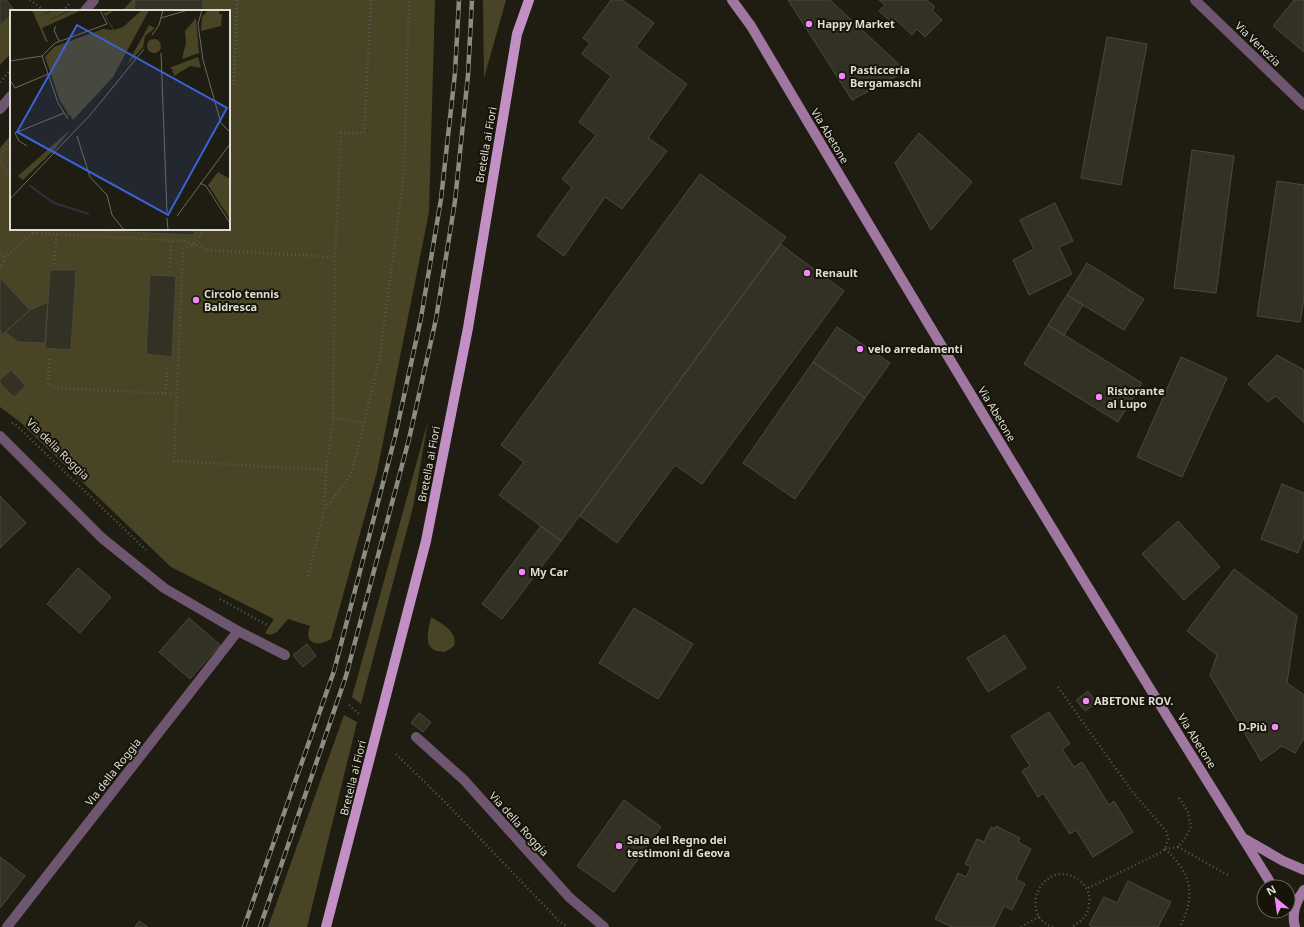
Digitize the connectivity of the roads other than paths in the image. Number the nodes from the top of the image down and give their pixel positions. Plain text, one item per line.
1 (94, 0) edge
2 (529, 0) edge
3 (732, 0) edge
4 (1195, 0) edge
5 (86, 10) edge
6 (10, 97) edge
7 (1304, 105) edge
8 (0, 109) edge
9 (0, 436) edge
10 (238, 631) junction
11 (285, 655) dead end
12 (416, 737) dead end
13 (1245, 839) junction
14 (1304, 870) edge
15 (1268, 879) edge
16 (1304, 890) edge
17 (1296, 902) edge
18 (7, 927) edge
19 (326, 927) edge
20 (604, 927) edge

1 - 5 street
2 - 19 main road, Bretella ai Fiori
3 - 13 main road, Via Abetone
4 - 7 street, Via Venezia
6 - 8 street
9 - 10 street
10 - 11 street
10 - 18 street, Via della Roggia
12 - 20 street, Via della Roggia
13 - 14 main road
13 - 15 main road, Via Abetone
16 - 17 main road

